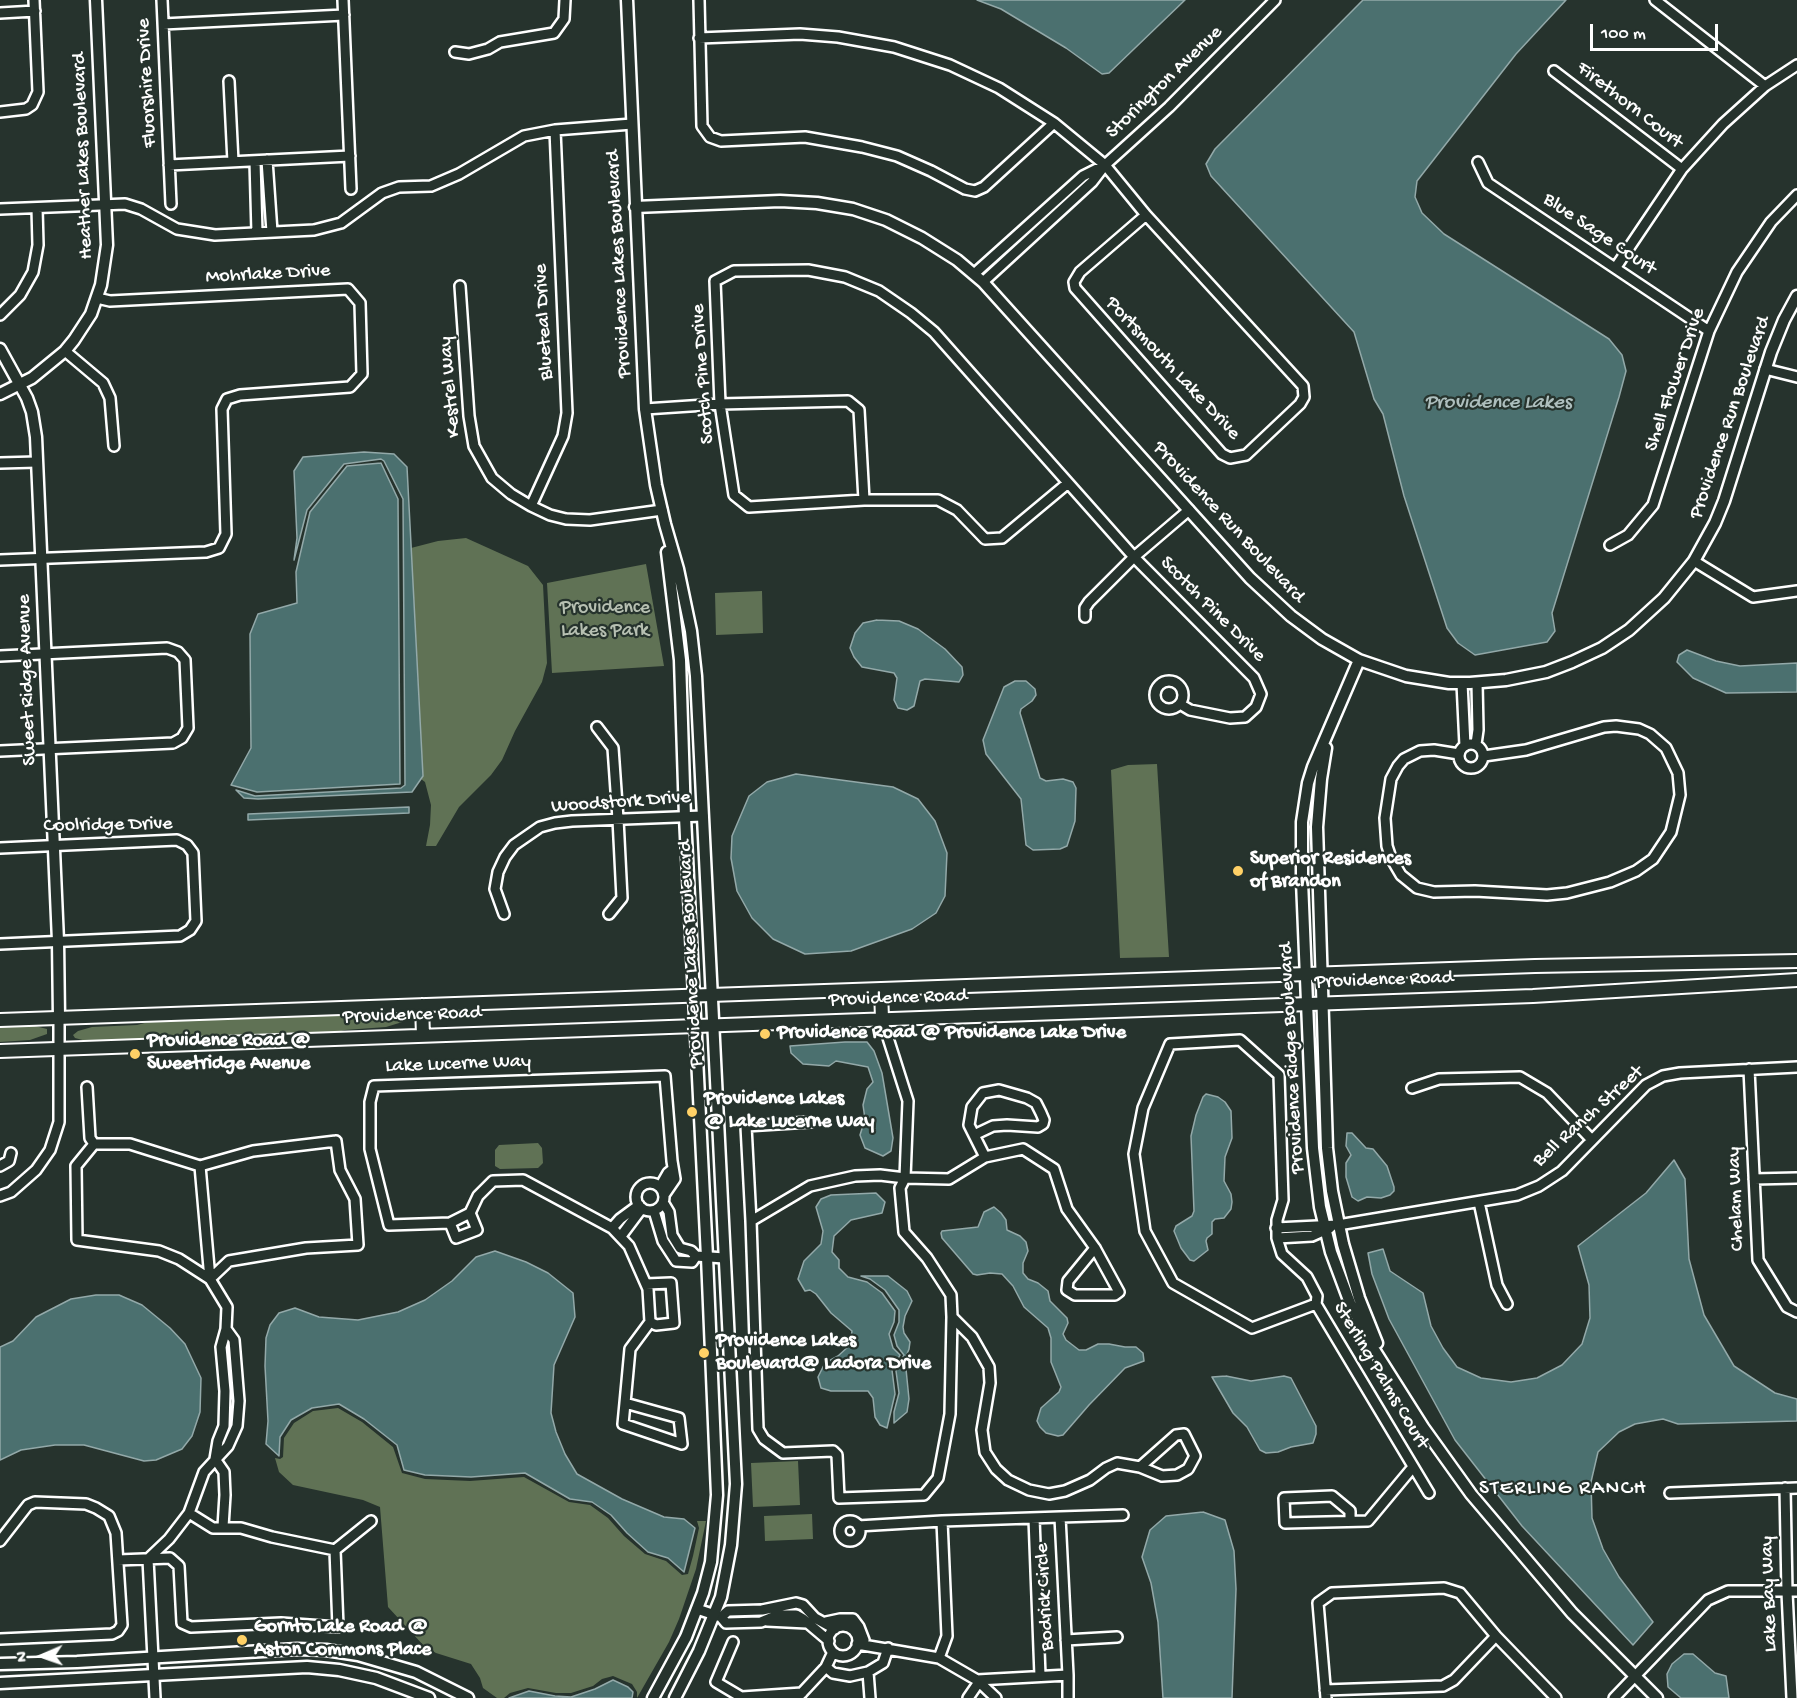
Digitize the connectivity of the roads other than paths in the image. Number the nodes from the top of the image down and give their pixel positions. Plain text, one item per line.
1 (34, 0) edge
2 (96, 0) edge
3 (162, 0) edge
4 (343, 0) edge
5 (565, 0) edge
6 (627, 0) edge
7 (699, 0) edge
8 (1275, 0) edge
9 (1655, 0) edge
10 (35, 11) junction
11 (0, 13) edge
12 (344, 15) junction
13 (163, 24) junction
14 (699, 38) junction
15 (455, 52) dead end
16 (1797, 64) edge
17 (1554, 71) dead end
18 (229, 81) dead end
19 (1765, 86) junction
20 (0, 112) edge
21 (1054, 123) junction
22 (632, 124) junction
23 (555, 130) junction
24 (350, 156) junction
25 (267, 160) junction
26 (255, 161) junction
27 (232, 162) junction
28 (1478, 162) dead end
29 (169, 165) junction
30 (1105, 165) junction
31 (1682, 169) junction
32 (351, 189) dead end
33 (1797, 195) edge
34 (270, 200) junction
35 (256, 201) junction
36 (106, 204) junction
37 (171, 204) dead end
38 (635, 207) junction
39 (37, 208) junction
40 (0, 209) edge
41 (1146, 215) junction
42 (272, 232) junction
43 (257, 233) junction
44 (1616, 267) junction
45 (974, 274) junction
46 (982, 282) junction
47 (460, 286) dead end
48 (1797, 296) edge
49 (97, 298) junction
50 (0, 315) edge
51 (1709, 331) junction
52 (0, 349) edge
53 (65, 351) junction
54 (1765, 369) junction
55 (1797, 377) edge
56 (20, 385) junction
57 (0, 394) edge
58 (720, 404) junction
59 (645, 409) junction
60 (114, 446) dead end
61 (37, 462) junction
62 (0, 463) edge
63 (1068, 483) junction
64 (864, 500) junction
65 (531, 506) junction
66 (662, 510) junction
67 (1189, 510) junction
68 (665, 524) junction
69 (1610, 544) dead end
70 (1134, 557) junction
71 (41, 558) junction
72 (0, 560) edge
73 (1694, 561) junction
74 (1797, 591) edge
75 (1085, 617) dead end
76 (45, 654) junction
77 (0, 656) edge
78 (1359, 660) junction
79 (1462, 683) junction
80 (1477, 683) junction
81 (1180, 704) dead end
82 (1332, 722) junction
83 (597, 727) dead end
84 (1476, 744) junction
85 (49, 749) junction
86 (1462, 750) junction
87 (0, 751) edge
88 (1484, 756) junction
89 (703, 816) junction
90 (685, 817) junction
91 (618, 819) junction
92 (53, 845) junction
93 (0, 848) edge
94 (504, 914) dead end
95 (609, 914) dead end
96 (57, 941) junction
97 (0, 944) edge
98 (1797, 961) edge
99 (1761, 963) junction
100 (1307, 973) junction
101 (1322, 973) junction
102 (1797, 980) edge
103 (1761, 981) junction
104 (881, 989) junction
105 (712, 995) junction
106 (693, 996) junction
107 (1308, 1003) junction
108 (1323, 1003) junction
109 (422, 1005) junction
110 (59, 1018) junction
111 (882, 1019) junction
112 (0, 1020) edge
113 (695, 1026) junction
114 (714, 1026) junction
115 (423, 1036) junction
116 (60, 1049) junction
117 (0, 1051) edge
118 (1797, 1067) edge
119 (1749, 1069) junction
120 (87, 1087) dead end
121 (1412, 1088) dead end
122 (810, 1122) dead end
123 (974, 1135) junction
124 (1592, 1140) junction
125 (94, 1144) junction
126 (11, 1153) dead end
127 (985, 1157) junction
128 (0, 1166) edge
129 (200, 1166) junction
130 (905, 1178) junction
131 (1797, 1178) edge
132 (1754, 1179) junction
133 (663, 1195) junction
134 (0, 1196) edge
135 (1479, 1202) junction
136 (640, 1207) junction
137 (654, 1211) junction
138 (470, 1213) junction
139 (751, 1221) junction
140 (450, 1223) junction
141 (1338, 1225) junction
142 (612, 1228) junction
143 (1276, 1228) junction
144 (1325, 1228) junction
145 (621, 1236) junction
146 (1277, 1238) junction
147 (1095, 1248) junction
148 (702, 1257) junction
149 (724, 1257) junction
150 (210, 1279) junction
151 (646, 1284) junction
152 (1316, 1304) junction
153 (1507, 1304) dead end
154 (1797, 1312) edge
155 (952, 1317) junction
156 (650, 1322) junction
157 (226, 1329) junction
158 (1394, 1381) junction
159 (238, 1387) junction
160 (224, 1388) junction
161 (625, 1403) junction
162 (215, 1459) junction
163 (1140, 1467) junction
164 (1413, 1467) junction
165 (1785, 1488) junction
166 (1797, 1488) edge
167 (1429, 1493) dead end
168 (1670, 1493) dead end
169 (189, 1513) junction
170 (1123, 1515) dead end
171 (1060, 1517) junction
172 (1034, 1518) junction
173 (371, 1521) dead end
174 (942, 1521) junction
175 (1350, 1521) junction
176 (858, 1526) dead end
177 (223, 1527) junction
178 (0, 1541) edge
179 (335, 1550) junction
180 (148, 1558) junction
181 (118, 1560) junction
182 (1792, 1591) edge
183 (697, 1609) junction
184 (718, 1616) junction
185 (826, 1622) junction
186 (835, 1629) junction
187 (1496, 1636) junction
188 (1117, 1637) dead end
189 (0, 1639) edge
190 (1066, 1640) junction
191 (829, 1641) junction
192 (733, 1642) dead end
193 (857, 1644) junction
194 (869, 1646) junction
195 (888, 1648) junction
196 (833, 1652) junction
197 (153, 1657) junction
198 (939, 1658) junction
199 (0, 1664) edge
200 (826, 1667) junction
201 (868, 1672) junction
202 (1068, 1675) junction
203 (154, 1676) junction
204 (1040, 1676) junction
205 (1636, 1677) junction
206 (978, 1681) junction
207 (0, 1683) edge
208 (1325, 1694) edge
209 (800, 1696) edge
210 (155, 1698) edge
211 (429, 1698) edge
212 (468, 1698) edge
213 (653, 1698) edge
214 (675, 1698) edge
215 (742, 1698) edge
216 (870, 1698) edge
217 (968, 1698) edge
218 (996, 1698) edge
219 (1068, 1698) edge
220 (1556, 1698) edge
221 (1614, 1698) edge
222 (1657, 1698) edge
223 (1792, 1698) edge

1 - 10 street
2 - 36 street, Heather Lakes Boulevard
3 - 13 street, Fluorshire Drive
4 - 12 street
5 - 15 street
6 - 22 street, Providence Lakes Boulevard
7 - 14 street
8 - 30 street, Storington Avenue
9 - 19 street
10 - 11 street
10 - 20 street
12 - 13 street
12 - 24 street
13 - 29 street, Fluorshire Drive
14 - 21 street, Portsmouth Lake Drive
14 - 21 street
16 - 19 street
17 - 31 street, Firethorn Court
18 - 27 street
19 - 31 street
21 - 30 street, Portsmouth Lake Drive
22 - 23 street
22 - 38 street, Providence Lakes Boulevard
23 - 42 street
23 - 65 street, Blueteal Drive
24 - 25 street, Fluorshire Drive
24 - 32 street
25 - 26 street, Fluorshire Drive
25 - 34 street
26 - 27 street, Fluorshire Drive
26 - 35 street
27 - 29 street, Fluorshire Drive
28 - 44 street, Blue Sage Court
29 - 37 street, Fluorshire Drive
30 - 41 street, Portsmouth Lake Drive
30 - 45 street, Storington Avenue
30 - 46 street, Storington Avenue
31 - 44 street
33 - 51 street, Shell Flower Drive
34 - 35 street
34 - 42 street
35 - 43 street
36 - 39 street
36 - 43 street
36 - 49 street, Heather Lakes Boulevard
38 - 45 street, Providence Run Boulevard
38 - 59 street, Providence Lakes Boulevard
39 - 40 street
39 - 50 street
41 - 41 street, Portsmouth Lake Drive
42 - 43 street
44 - 51 street, Blue Sage Court
45 - 46 street, Providence Run Boulevard
46 - 67 street, Providence Run Boulevard
47 - 65 street, Kestrel Way
48 - 54 street, Providence Run Boulevard
49 - 53 street, Heather Lakes Boulevard
49 - 71 street, Mohrlake Drive
51 - 69 street, Shell Flower Drive
52 - 56 street, Sweet Ridge Avenue
53 - 56 street, Heather Lakes Boulevard
53 - 60 street
54 - 55 street
54 - 73 street, Providence Run Boulevard
56 - 57 street, Heather Lakes Boulevard
56 - 61 street, Sweet Ridge Avenue
58 - 59 street
58 - 63 street, Scotch Pine Drive
58 - 64 street, Scotch Pine Drive
58 - 64 street
59 - 66 street, Providence Lakes Boulevard
61 - 62 street
61 - 71 street, Sweet Ridge Avenue
63 - 64 street, Scotch Pine Drive
63 - 70 street, Scotch Pine Drive
65 - 66 street, Kestrel Way
66 - 68 street, Providence Lakes Boulevard
67 - 70 street
67 - 78 street, Providence Run Boulevard
68 - 89 street, Providence Lakes Boulevard
68 - 90 street, Providence Lakes Boulevard
70 - 75 street
70 - 81 street, Scotch Pine Drive
71 - 72 street
71 - 76 street, Sweet Ridge Avenue
73 - 74 street
73 - 80 street, Providence Run Boulevard
76 - 77 street
76 - 85 street, Sweet Ridge Avenue
76 - 85 street
78 - 79 street, Providence Run Boulevard
78 - 82 street, Providence Ridge Boulevard
79 - 80 street, Providence Run Boulevard
79 - 86 street
80 - 84 street
82 - 100 street, Providence Ridge Boulevard
82 - 101 street, Providence Ridge Boulevard
83 - 91 street
84 - 86 street
84 - 88 street
85 - 87 street
85 - 92 street, Sweet Ridge Avenue
86 - 88 street
86 - 88 street
89 - 90 street, Woodstork Drive
89 - 105 street, Providence Lakes Boulevard
90 - 91 street, Woodstork Drive
90 - 106 street, Providence Lakes Boulevard
91 - 94 street, Woodstork Drive
91 - 95 street
92 - 93 street, Coolridge Drive
92 - 96 street, Sweet Ridge Avenue
92 - 96 street, Coolridge Drive
96 - 97 street, Coolridge Drive
96 - 110 street, Sweet Ridge Avenue
98 - 99 main road, Providence Road
99 - 101 main road, Providence Road
99 - 103 main road
100 - 101 main road, Providence Road
100 - 104 main road, Providence Road
100 - 107 street, Providence Ridge Boulevard
101 - 108 street, Providence Ridge Boulevard
102 - 103 main road, Providence Road
103 - 108 main road, Providence Road
104 - 105 main road, Providence Road
104 - 111 main road
105 - 106 main road, Providence Road
105 - 114 street, Providence Lakes Boulevard
106 - 109 main road, Providence Road
106 - 113 street, Providence Lakes Boulevard
107 - 108 main road, Providence Road
107 - 111 main road, Providence Road
107 - 144 street, Providence Ridge Boulevard
108 - 141 street, Providence Ridge Boulevard
109 - 110 main road, Providence Road
109 - 115 main road
110 - 112 main road, Providence Road
110 - 116 street
111 - 114 main road, Providence Road
111 - 130 street
113 - 114 main road, Providence Road
113 - 115 main road, Providence Road
113 - 148 street, Providence Lakes Boulevard
114 - 149 street, Providence Lakes Boulevard
115 - 116 main road, Providence Road
116 - 117 main road, Providence Road
116 - 134 street
118 - 119 street, Bell Ranch Street
119 - 124 street, Bell Ranch Street
119 - 132 street, Chelam Way
120 - 125 street
121 - 124 street
122 - 139 street
123 - 123 street
123 - 127 street
124 - 135 street, Bell Ranch Street
125 - 129 street
125 - 150 street
126 - 128 street
127 - 130 street
127 - 147 street
129 - 150 street
129 - 150 street
130 - 139 street
130 - 155 street
131 - 132 street
132 - 154 street, Chelam Way
133 - 136 street
133 - 137 street
133 - 140 street, Lake Lucerne Way
133 - 148 street
135 - 141 street, Bell Ranch Street
135 - 153 street
136 - 137 street
136 - 142 street
136 - 145 street
137 - 148 street
138 - 140 street, Lake Lucerne Way
138 - 140 street
138 - 142 street
139 - 155 street
141 - 144 street
141 - 158 street, Providence Ridge Boulevard
142 - 145 street
143 - 144 street
143 - 146 street, Sterling Palms Court
143 - 152 street, Sterling Palms Court
144 - 146 street
144 - 158 street, Providence Ridge Boulevard
145 - 151 street
146 - 152 street, Sterling Palms Court
147 - 147 street
148 - 149 street
148 - 183 street, Providence Lakes Boulevard
149 - 184 street, Providence Lakes Boulevard
150 - 157 street
151 - 156 street
151 - 156 street
152 - 164 street, Sterling Palms Court
155 - 163 street
156 - 161 street
157 - 159 street
157 - 160 street
158 - 205 street, Providence Ridge Boulevard
159 - 160 street
159 - 162 street
160 - 162 street
161 - 161 street
162 - 169 street
162 - 177 street
163 - 163 street
164 - 167 street, Sterling Palms Court
164 - 175 street, Sterling Palms Court
165 - 166 street
165 - 168 street
165 - 182 street, Lake Bay Way
169 - 177 street
169 - 180 street
170 - 171 street
171 - 172 street, Bodrick Circle
171 - 190 street, Bodrick Circle
172 - 174 street, Bodrick Circle
172 - 204 street, Bodrick Circle
173 - 179 street
174 - 176 street, Bodrick Circle
174 - 198 street
175 - 175 street, Sterling Palms Court
177 - 179 street
178 - 181 street
179 - 180 street
180 - 181 street
180 - 197 street
181 - 189 street
182 - 205 street
182 - 223 street, Lake Bay Way
183 - 184 street
183 - 213 street, Providence Lakes Boulevard
184 - 185 street
184 - 191 street
184 - 214 street, Providence Lakes Boulevard
185 - 186 street
185 - 194 street
186 - 191 street
186 - 193 street
187 - 208 street
187 - 208 street
187 - 220 street
188 - 190 street
190 - 202 street, Bodrick Circle
191 - 196 street
192 - 215 street
193 - 194 street
193 - 196 street
194 - 195 street
195 - 198 street
195 - 201 street
196 - 200 street
197 - 199 street
197 - 203 street
197 - 212 street
198 - 206 street
200 - 201 street
200 - 209 street
201 - 216 street
202 - 204 street, Bodrick Circle
202 - 219 street
203 - 207 street
203 - 210 street
203 - 211 street
204 - 206 street, Bodrick Circle
205 - 221 street
205 - 222 street, Providence Ridge Boulevard
206 - 217 street
206 - 218 street
209 - 215 street

